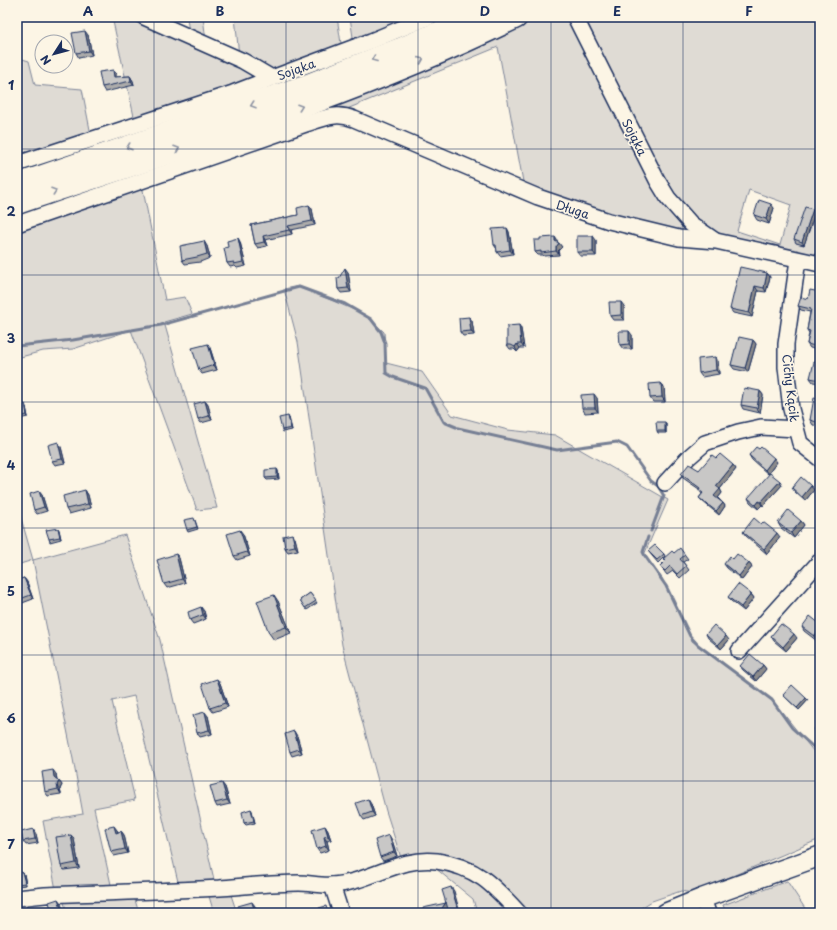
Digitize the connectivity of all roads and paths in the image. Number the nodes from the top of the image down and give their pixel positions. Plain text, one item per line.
1 (144, 17) edge
2 (429, 17) edge
3 (475, 17) edge
4 (516, 17) edge
5 (577, 22) edge
6 (272, 78) junction
7 (17, 164) edge
8 (17, 185) edge
9 (17, 204) edge
10 (17, 224) edge
11 (691, 224) junction
12 (679, 238) junction
13 (716, 241) junction
14 (798, 260) junction
15 (820, 264) edge
16 (796, 429) junction
17 (820, 459) edge
18 (665, 483) dead end
19 (820, 561) edge
20 (739, 651) dead end
21 (820, 856) edge
22 (332, 885) junction
23 (17, 898) edge
24 (706, 906) edge
25 (341, 913) edge
26 (519, 913) edge
27 (666, 913) edge

1 - 6 street, Sojąka
2 - 6 street, Sojąka
3 -> 8 highway
9 -> 4 highway
5 - 11 street, Sojąka
6 - 7 street
10 - 12 street, Długa
11 - 12 street
11 - 13 street, Sojąka
12 - 13 street, Długa
13 - 14 street, Długa
14 - 15 street, Długa
14 - 16 street, Cichy Kącik
16 - 17 street, Cichy Kącik
16 - 18 street
19 - 20 street
21 - 24 main road
22 - 23 street
22 - 25 street
22 - 26 street
24 - 27 main road

